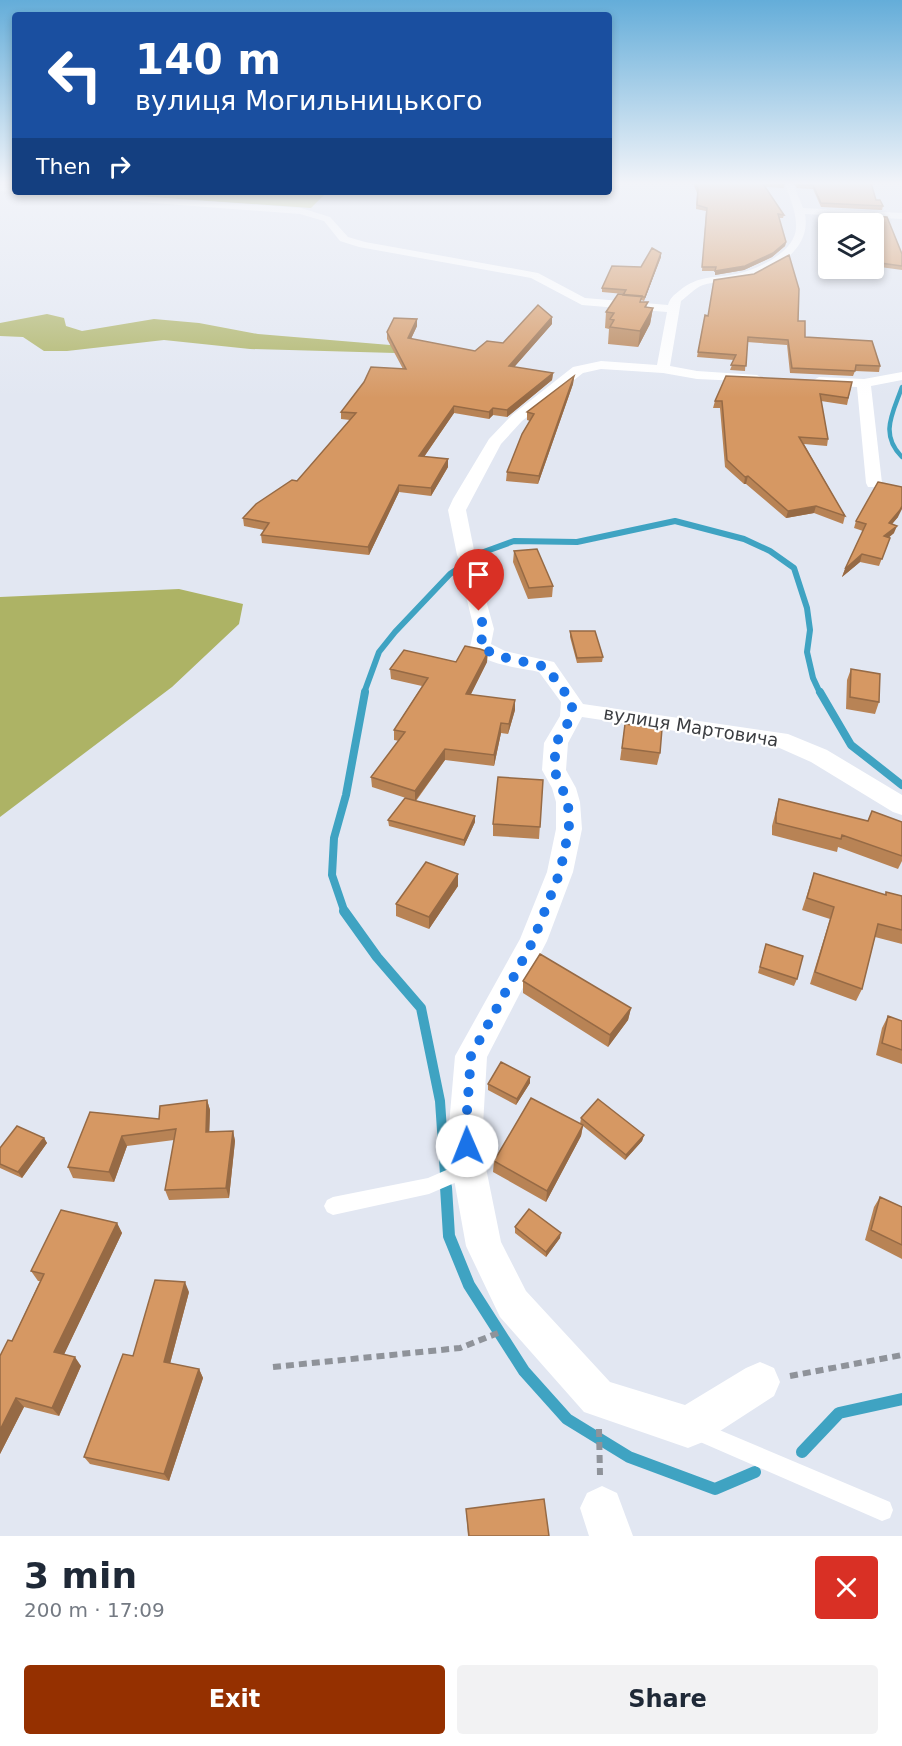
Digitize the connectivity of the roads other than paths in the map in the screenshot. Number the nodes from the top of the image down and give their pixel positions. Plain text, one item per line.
1 (418, 255) edge
2 (784, 255) edge
3 (673, 309) junction
4 (663, 369) junction
5 (902, 376) edge
6 (775, 379) edge
7 (809, 381) edge
8 (864, 383) junction
9 (874, 483) edge
10 (572, 709) junction
11 (902, 807) edge
12 (469, 1168) junction
13 (333, 1206) dead end
14 (760, 1382) road end
15 (688, 1427) junction
16 (882, 1510) dead end

1 - 3 street
2 - 3 street
3 - 4 street
4 - 6 street
4 - 10 street
5 - 8 street
7 - 8 street
8 - 9 street
10 - 11 street, вулиця Мартовича
10 - 12 street
12 - 13 lane
12 - 15 street
14 - 15 street
15 - 16 lane

